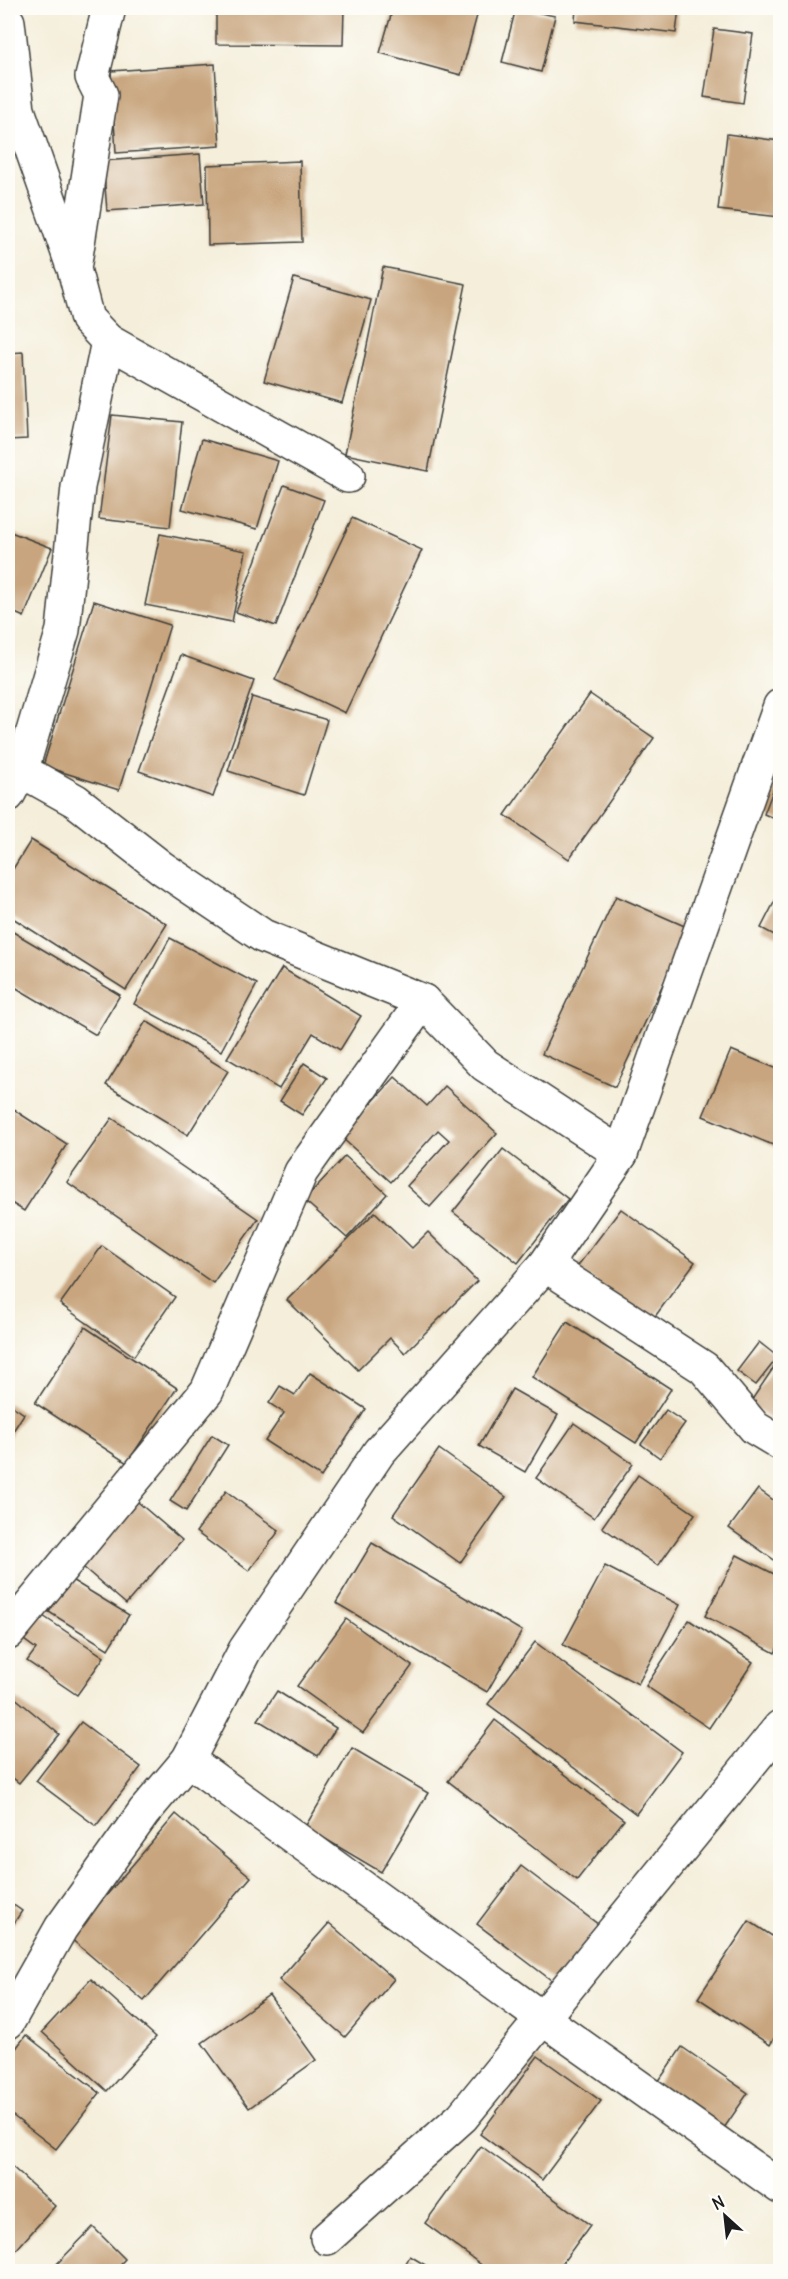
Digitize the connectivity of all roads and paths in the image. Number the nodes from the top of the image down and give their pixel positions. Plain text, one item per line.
1 (110, 8) edge
2 (8, 22) edge
3 (74, 269) junction
4 (108, 341) junction
5 (348, 476) dead end
6 (780, 706) edge
7 (12, 776) edge
8 (423, 1001) junction
9 (621, 1155) junction
10 (545, 1265) junction
11 (780, 1443) edge
12 (8, 1633) edge
13 (780, 1727) edge
14 (188, 1760) junction
15 (543, 2019) junction
16 (8, 2022) edge
17 (780, 2187) edge
18 (327, 2238) dead end

1 - 3 street
2 - 3 street
3 - 4 street
4 - 5 street
4 - 7 street
6 - 9 street
7 - 8 street
8 - 9 street
8 - 12 street
9 - 10 street
10 - 11 street
10 - 14 street
13 - 15 street
14 - 15 street
14 - 16 street
15 - 17 street
15 - 18 street

